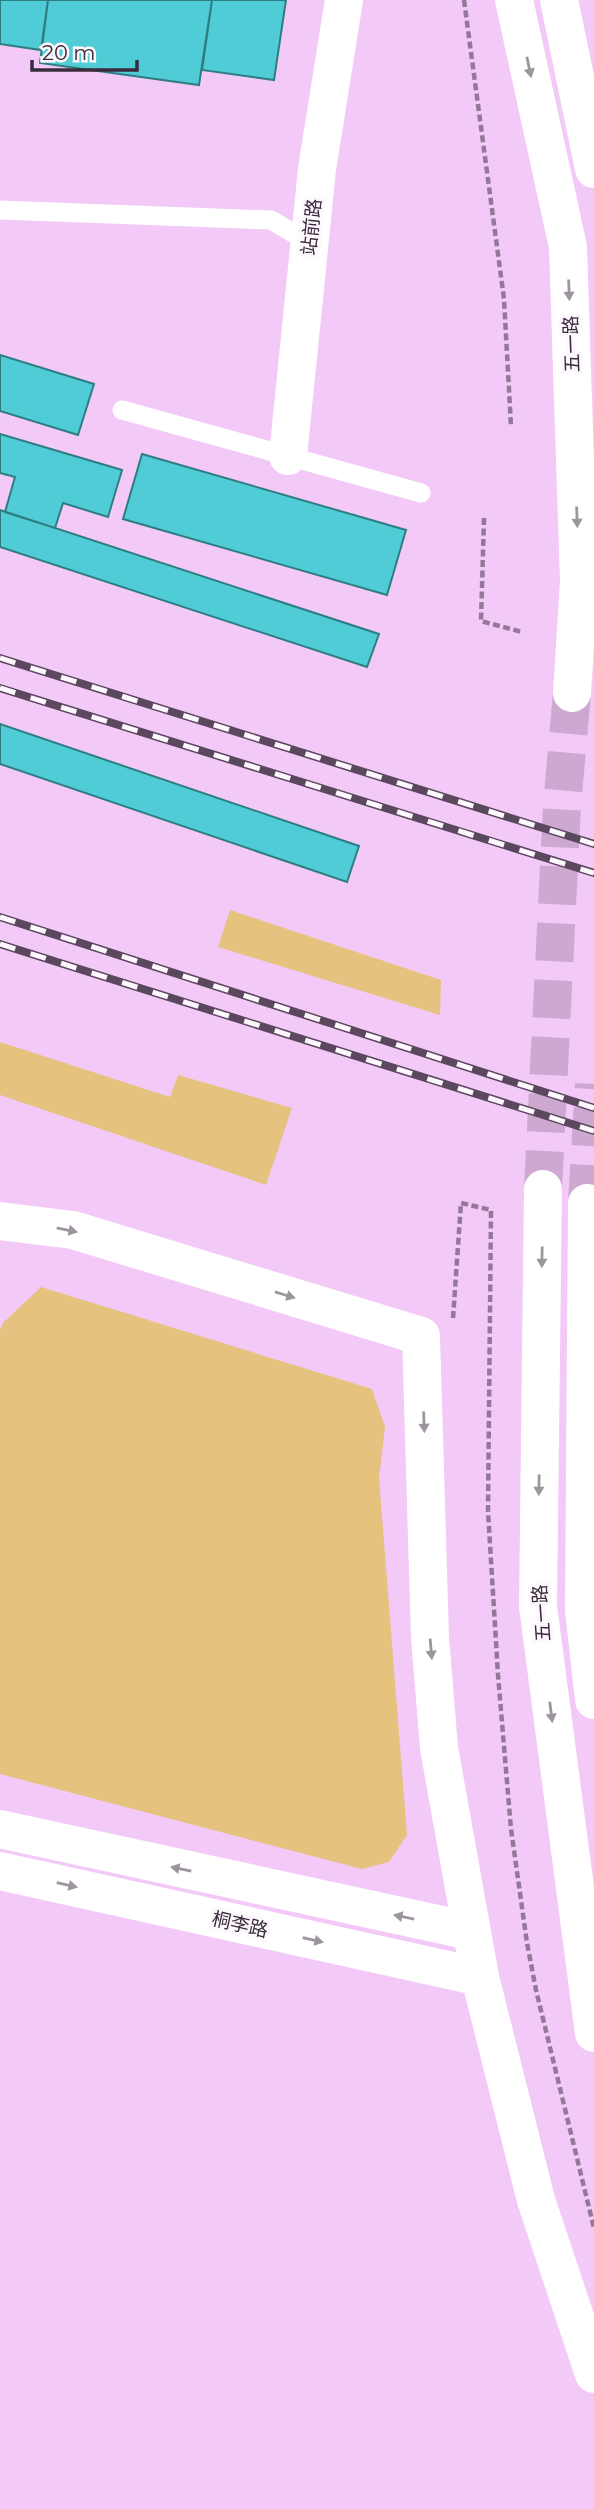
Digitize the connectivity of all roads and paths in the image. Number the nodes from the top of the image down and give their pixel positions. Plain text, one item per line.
1 (344, 0) edge
2 (464, 0) edge
3 (514, 0) edge
4 (559, 0) edge
5 (594, 169) edge
6 (0, 210) edge
7 (310, 243) junction
8 (122, 410) dead end
9 (511, 426) dead end
10 (288, 456) junction
11 (421, 493) dead end
12 (484, 518) dead end
13 (522, 632) dead end
14 (572, 693) tunnel mouth
15 (543, 1189) tunnel mouth
16 (587, 1203) dead end
17 (491, 1210) dead end
18 (0, 1221) edge
19 (421, 1336) junction
20 (594, 1700) edge
21 (0, 1829) edge
22 (0, 1871) edge
23 (470, 1931) junction
24 (480, 1977) junction
25 (594, 2033) edge
26 (594, 2374) edge

1 - 7 main road, 站前路
2 - 9 path
3 -> 14 main road, 五一路
4 - 5 main road
6 - 7 lane
7 - 10 main road, 站前路
8 - 10 lane
10 - 11 lane
12 - 13 path
15 -> 25 main road, 五一路
16 - 20 main road
17 - 19 path
18 -> 19 main road
19 -> 23 main road
23 -> 21 main road
22 -> 24 main road, 桐李路
23 - 24 main road
24 - 26 main road

